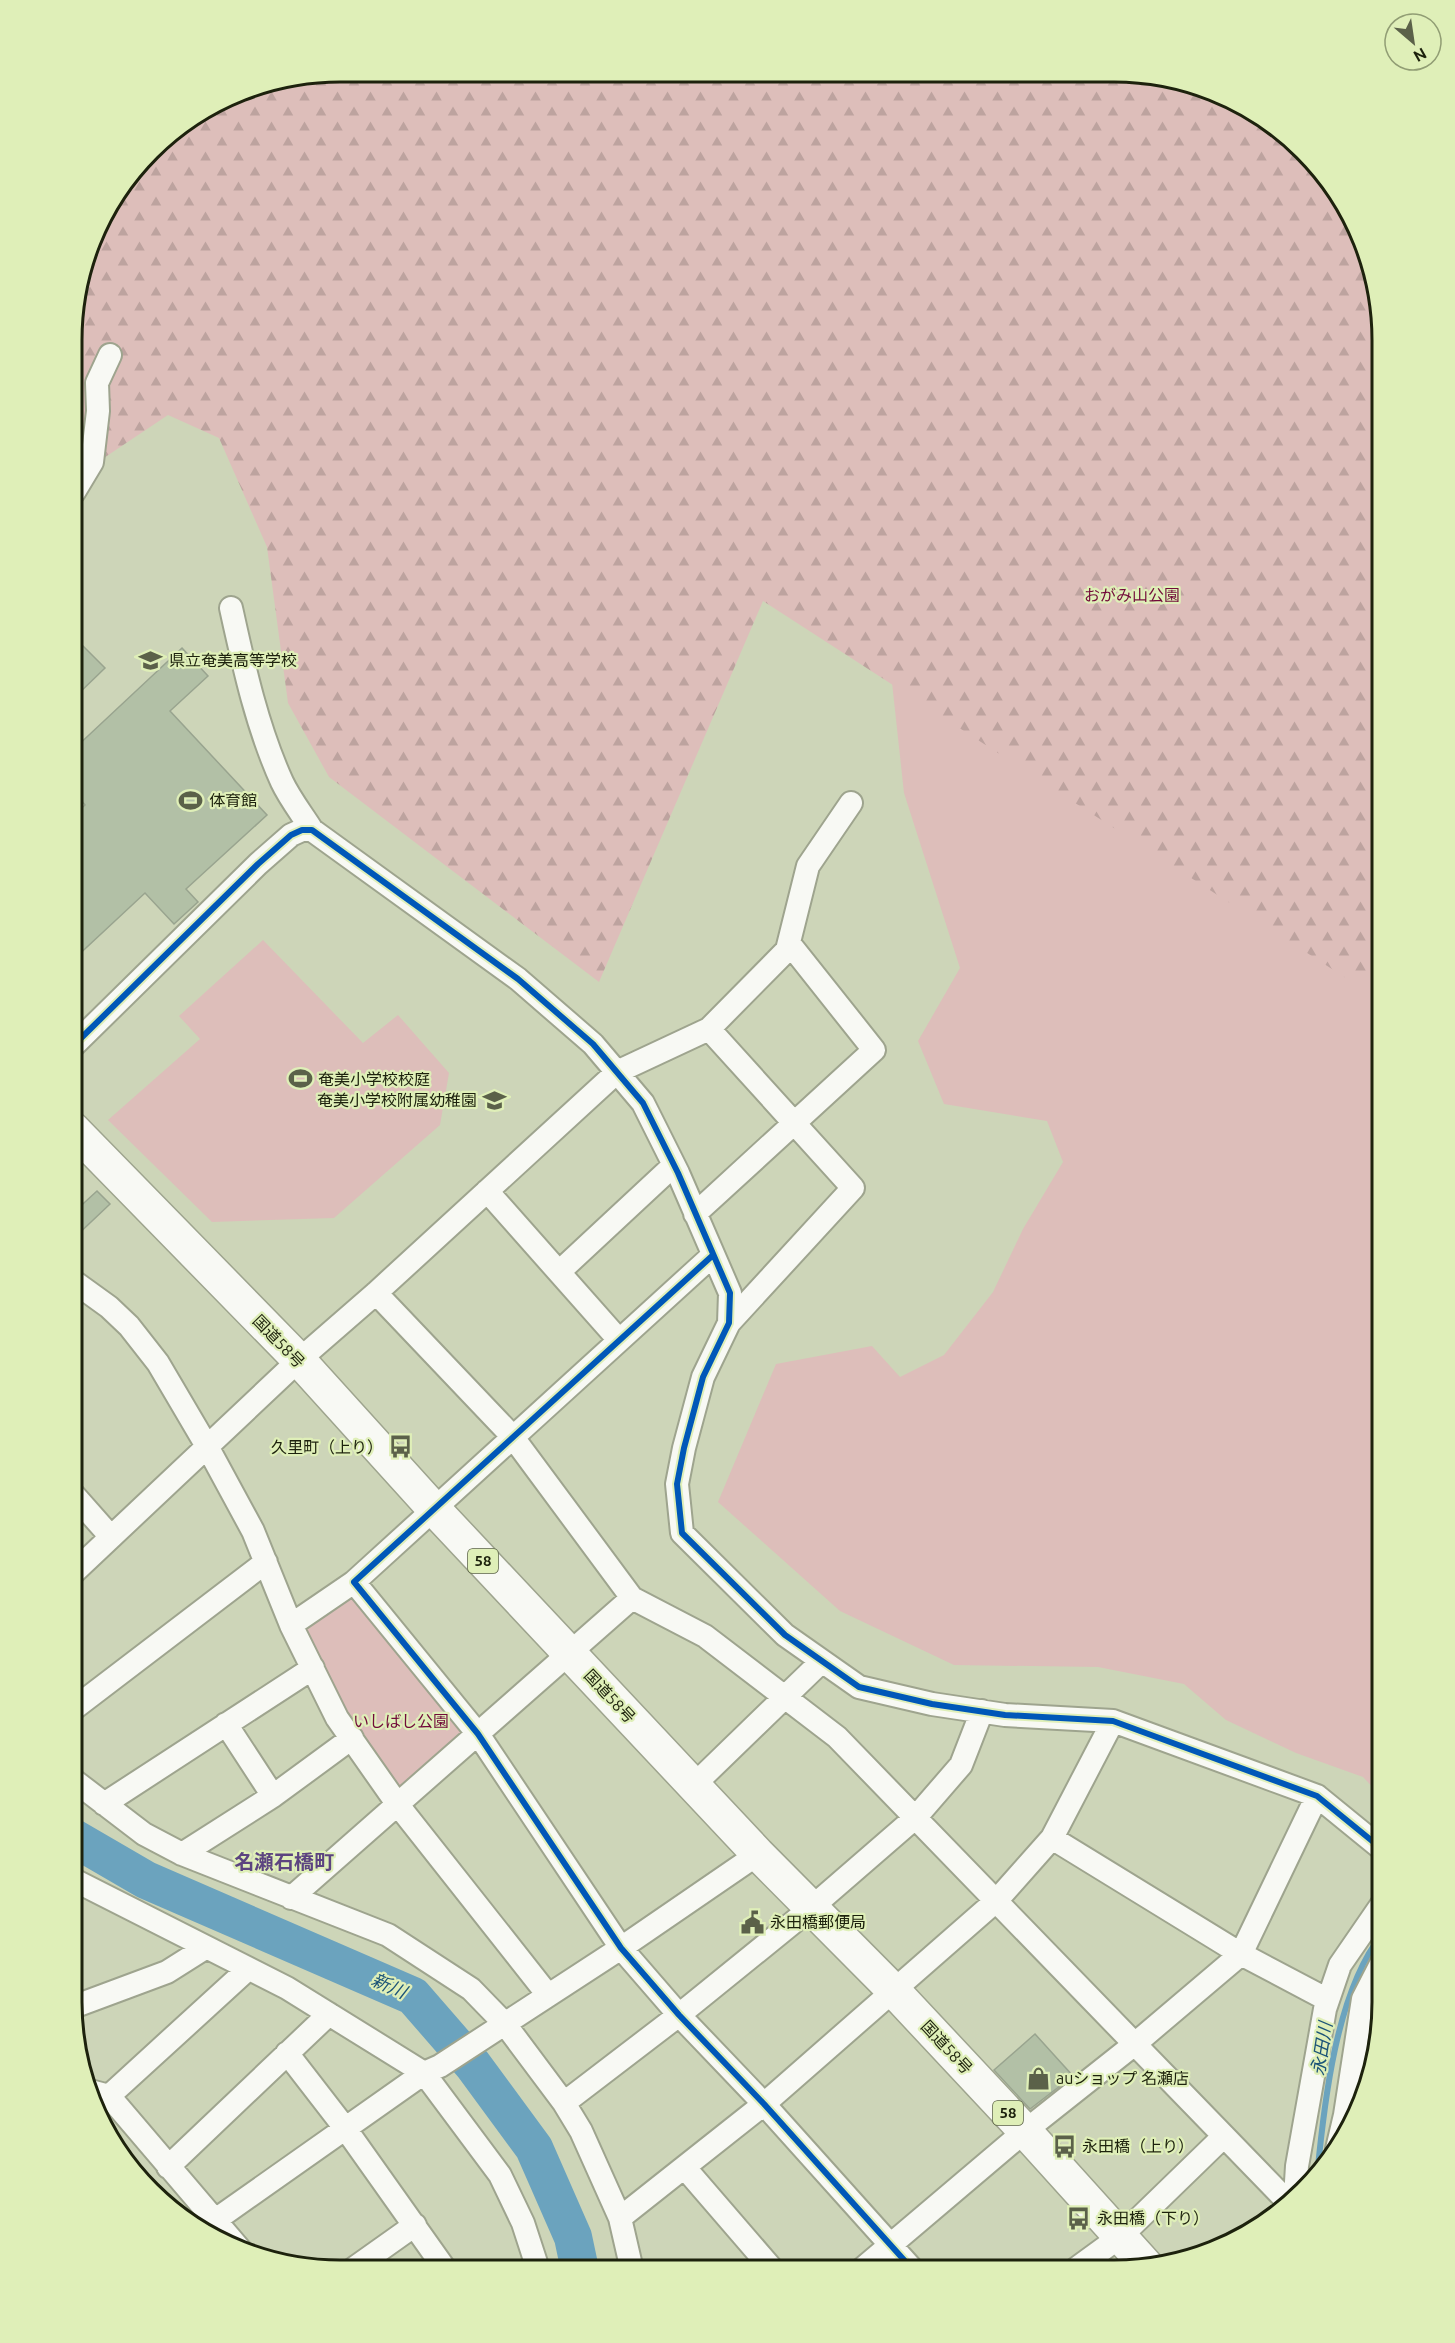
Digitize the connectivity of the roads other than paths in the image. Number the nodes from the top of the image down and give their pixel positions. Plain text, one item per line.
1 (110, 355) dead end
2 (82, 479) edge
3 (231, 608) dead end
4 (851, 803) dead end
5 (312, 830) junction
6 (789, 943) junction
7 (709, 1029) junction
8 (82, 1037) edge
9 (617, 1072) junction
10 (794, 1121) junction
11 (82, 1138) edge
12 (674, 1165) junction
13 (487, 1191) junction
14 (695, 1214) junction
15 (712, 1256) junction
16 (559, 1272) junction
17 (82, 1288) edge
18 (376, 1293) junction
19 (729, 1323) junction
20 (619, 1340) junction
21 (299, 1360) junction
22 (512, 1436) junction
23 (208, 1448) junction
24 (82, 1504) edge
25 (434, 1508) junction
26 (111, 1537) junction
27 (266, 1562) junction
28 (82, 1564) edge
29 (354, 1582) junction
30 (632, 1598) junction
31 (291, 1625) junction
32 (570, 1653) junction
33 (822, 1661) junction
34 (313, 1668) junction
35 (785, 1696) junction
36 (82, 1702) edge
37 (982, 1712) junction
38 (1113, 1721) junction
39 (226, 1724) junction
40 (478, 1734) junction
41 (352, 1738) junction
42 (694, 1785) junction
43 (82, 1786) edge
44 (273, 1796) junction
45 (1317, 1796) junction
46 (104, 1803) junction
47 (398, 1805) junction
48 (916, 1817) junction
49 (1052, 1838) junction
50 (1372, 1841) edge
51 (182, 1854) junction
52 (758, 1854) junction
53 (82, 1884) edge
54 (291, 1898) junction
55 (997, 1900) junction
56 (811, 1908) junction
57 (1372, 1919) edge
58 (206, 1948) junction
59 (621, 1948) junction
60 (1241, 1954) junction
61 (248, 1969) junction
62 (1372, 1981) edge
63 (894, 1991) junction
64 (548, 1995) junction
65 (1328, 2000) junction
66 (82, 2004) edge
67 (329, 2014) junction
68 (679, 2015) junction
69 (498, 2028) junction
70 (1136, 2043) junction
71 (288, 2054) junction
72 (432, 2069) junction
73 (99, 2094) edge
74 (1355, 2095) edge
75 (564, 2103) junction
76 (764, 2104) junction
77 (345, 2128) junction
78 (1025, 2131) junction
79 (1224, 2136) junction
80 (168, 2167) junction
81 (685, 2168) junction
82 (1294, 2187) edge
83 (1283, 2197) edge
84 (620, 2218) junction
85 (214, 2221) junction
86 (415, 2224) junction
87 (226, 2234) edge
88 (1121, 2236) junction
89 (891, 2245) junction
90 (1141, 2259) edge
91 (365, 2260) edge
92 (439, 2260) edge
93 (531, 2260) edge
94 (630, 2260) edge
95 (764, 2260) edge
96 (873, 2260) edge
97 (904, 2260) edge
98 (1088, 2260) edge

1 - 2 street
3 - 5 street
4 - 6 street
5 - 8 street
5 - 9 street
6 - 7 street
6 - 10 street
7 - 9 street
7 - 10 street
9 - 12 street
9 - 13 street
10 - 14 street
10 - 19 street
11 - 21 highway, 国道58号 / 58
12 - 14 street
12 - 16 street
13 - 16 street
13 - 18 street
14 - 15 street
15 - 19 street
15 - 20 street
16 - 20 street
17 - 23 street
18 - 21 street
18 - 22 street
19 - 33 street
20 - 22 street
21 - 23 street
21 - 25 highway, 国道58号 / 58
22 - 25 street
22 - 30 street
23 - 26 street
23 - 27 street
24 - 26 street
25 - 29 street
25 - 32 highway, 国道58号 / 58
26 - 28 street
27 - 31 street
27 - 36 street
29 - 31 street
29 - 40 street
30 - 32 street
30 - 35 street
31 - 34 street
32 - 40 street
32 - 42 highway, 国道58号 / 58
33 - 35 street
33 - 37 street
34 - 39 street
34 - 41 street
35 - 42 street
35 - 48 street
37 - 38 street
37 - 48 street
38 - 45 street
38 - 49 street
39 - 44 street
39 - 46 street
40 - 47 street
40 - 59 street
41 - 44 street
41 - 47 street
42 - 52 highway, 国道58号 / 58
43 - 46 street
44 - 51 street
45 - 50 street
45 - 60 street
46 - 51 street
47 - 54 street
47 - 64 street
48 - 55 street
48 - 56 street
49 - 55 street
49 - 60 street
51 - 54 street
52 - 56 highway, 国道58号 / 58
52 - 59 street
53 - 58 street
54 - 69 street
55 - 63 street
55 - 70 street
56 - 63 highway, 国道58号 / 58
56 - 68 street
57 - 65 street
58 - 61 street
58 - 66 street
59 - 64 street
59 - 68 street
60 - 65 street
60 - 70 street
61 - 67 street
61 - 73 street
62 - 74 street
63 - 76 street
63 - 78 highway, 国道58号 / 58
64 - 69 street
65 - 82 street
67 - 71 street
67 - 72 street
68 - 75 street
68 - 76 street
69 - 72 street
69 - 75 street
70 - 78 street
70 - 79 street
71 - 77 street
71 - 80 street
72 - 77 street
72 - 93 street
73 - 80 street
75 - 84 street
76 - 81 street
76 - 89 street
77 - 85 street
77 - 86 street
78 - 88 highway, 国道58号 / 58
78 - 89 street
79 - 83 street
79 - 88 street
80 - 85 street
81 - 84 street
81 - 95 street
84 - 94 street
85 - 87 street
86 - 91 street
86 - 92 street
88 - 90 highway, 国道58号 / 58
88 - 98 street
89 - 96 street
89 - 97 street

